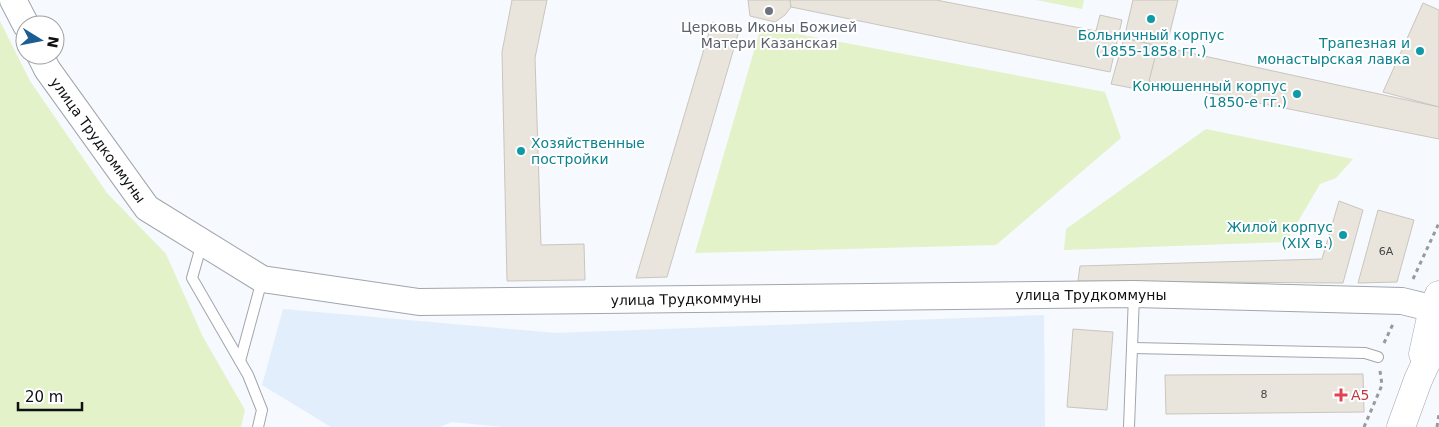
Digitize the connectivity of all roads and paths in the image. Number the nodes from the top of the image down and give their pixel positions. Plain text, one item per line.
1 (13, 0) edge
2 (21, 15) edge
3 (45, 65) edge
4 (1439, 224) edge
5 (202, 242) junction
6 (262, 279) junction
7 (1134, 294) junction
8 (1402, 301) junction
9 (1437, 304) edge
10 (1439, 335) edge
11 (1133, 348) junction
12 (1378, 357) dead end
13 (240, 361) junction
14 (1418, 380) junction
15 (1439, 414) edge
16 (1402, 426) edge
17 (258, 427) edge
18 (1130, 427) edge
19 (1437, 427) edge

1 - 2 street
3 - 5 street, улица Трудкоммуны
4 - 8 path
5 - 6 street, улица Трудкоммуны
5 - 13 lane
6 - 7 street, улица Трудкоммуны
6 - 13 lane
7 - 8 street, улица Трудкоммуны
7 - 11 lane
8 - 9 street, улица Трудкоммуны
9 - 14 main road
10 - 14 main road
11 - 12 lane
11 - 18 lane
13 - 17 lane
14 - 16 main road
15 - 19 path

